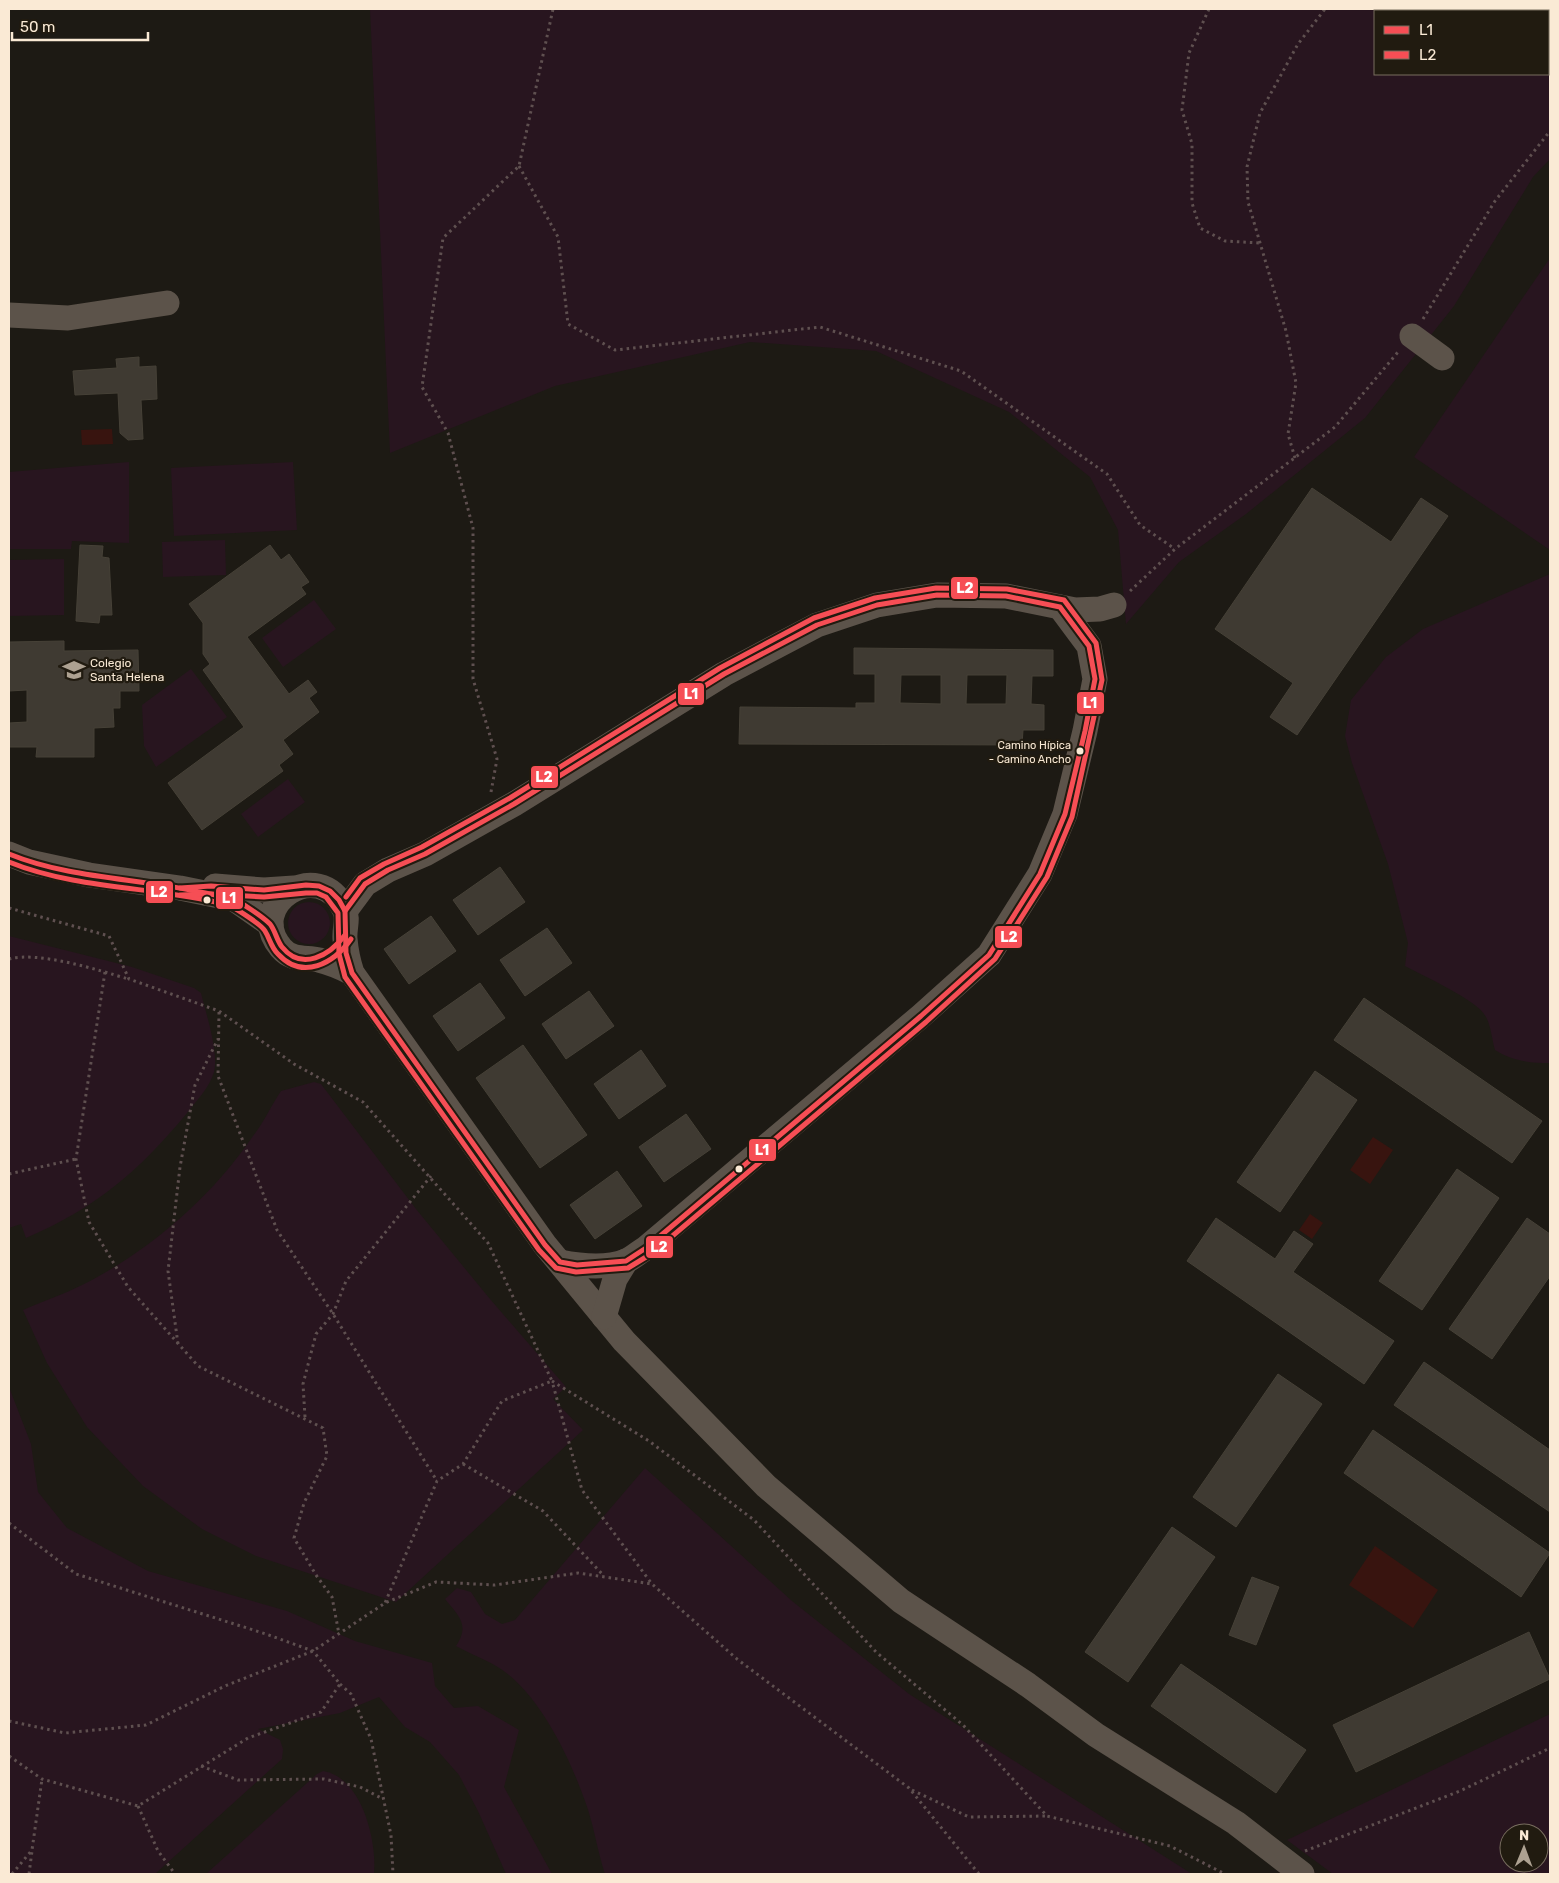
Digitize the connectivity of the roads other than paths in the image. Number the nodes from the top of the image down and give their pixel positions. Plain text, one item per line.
1 (167, 303) dead end
2 (9, 314) edge
3 (1412, 336) road end
4 (1442, 358) dead end
5 (1060, 607) junction
6 (1090, 646) junction
7 (9, 854) edge
8 (180, 888) junction
9 (294, 888) junction
10 (345, 911) junction
11 (271, 925) junction
12 (345, 936) junction
13 (317, 960) junction
14 (352, 973) junction
15 (626, 1261) junction
16 (560, 1262) junction
17 (604, 1317) junction
18 (1293, 1867) edge

1 - 2 street
3 - 4 street
5 - 6 street
5 - 6 street
5 - 10 street
6 - 15 street
7 - 8 street
8 - 9 street
8 - 11 street
9 - 10 street
9 - 11 street
10 - 12 street
11 - 13 street
12 - 13 street
12 - 14 street
13 - 14 street
14 - 16 street
15 - 16 street
15 - 17 street
16 - 17 street
17 - 18 street

